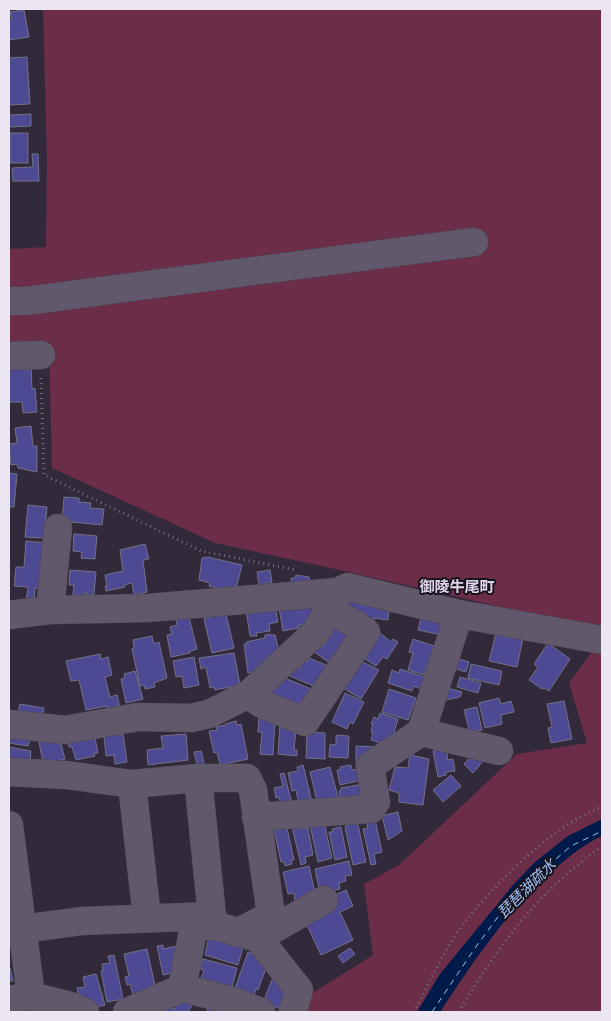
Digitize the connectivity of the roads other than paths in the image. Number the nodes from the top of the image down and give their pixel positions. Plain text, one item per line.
1 (474, 242) dead end
2 (9, 301) edge
3 (41, 355) road end
4 (9, 356) edge
5 (58, 528) dead end
6 (333, 600) junction
7 (50, 610) junction
8 (459, 614) junction
9 (9, 615) edge
10 (602, 640) edge
11 (249, 694) junction
12 (9, 724) edge
13 (421, 732) junction
14 (498, 751) dead end
15 (9, 772) edge
16 (198, 778) junction
17 (132, 784) junction
18 (256, 817) junction
19 (10, 841) edge
20 (324, 900) dead end
21 (147, 918) junction
22 (17, 919) edge
23 (248, 936) junction
24 (182, 988) junction
25 (20, 998) edge
26 (85, 1012) edge
27 (127, 1012) edge
28 (261, 1012) edge
29 (293, 1012) edge

1 - 2 street
3 - 4 street
5 - 7 street
6 - 7 street
6 - 8 street
6 - 11 street
6 - 11 street
7 - 9 street
8 - 10 street
8 - 13 street
11 - 12 street
13 - 14 street
13 - 18 street
15 - 17 street
16 - 17 street
16 - 18 street
16 - 21 street
17 - 21 street
18 - 23 street
19 - 22 street
20 - 23 street
21 - 22 street
22 - 25 street
23 - 24 street
23 - 29 street
24 - 27 street
24 - 28 street
25 - 26 street

